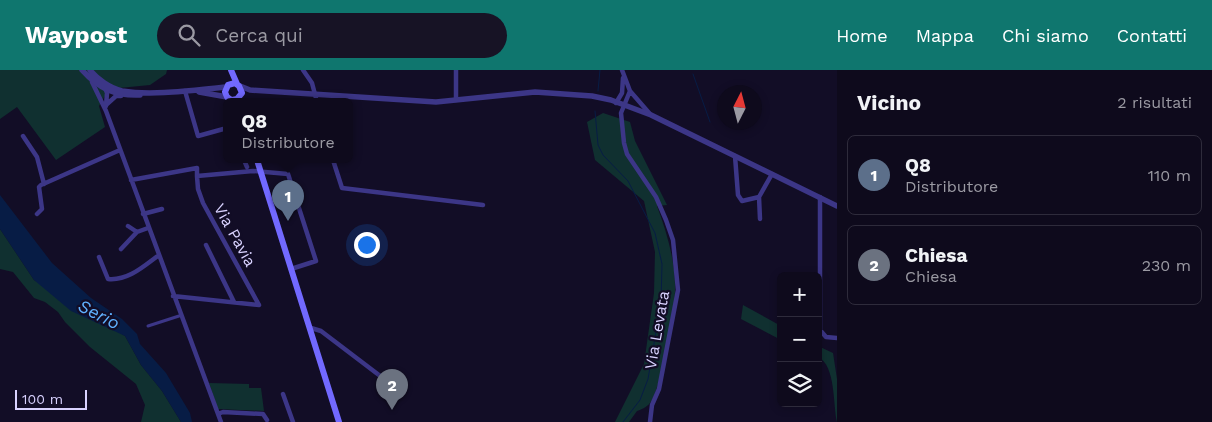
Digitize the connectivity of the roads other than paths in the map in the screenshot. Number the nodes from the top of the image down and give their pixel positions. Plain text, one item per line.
1 (82, 70) edge
2 (88, 70) edge
3 (303, 70) edge
4 (456, 70) edge
5 (231, 71) edge
6 (623, 72) edge
7 (92, 82) junction
8 (238, 85) junction
9 (227, 86) junction
10 (107, 90) junction
11 (250, 90) junction
12 (157, 91) junction
13 (185, 91) junction
14 (630, 91) junction
15 (315, 93) junction
16 (121, 96) junction
17 (223, 98) edge
18 (230, 98) edge
19 (240, 98) edge
20 (316, 98) edge
21 (456, 100) junction
22 (616, 102) junction
23 (623, 105) junction
24 (106, 109) junction
25 (651, 115) junction
26 (223, 129) edge
27 (22, 136) dead end
28 (120, 150) junction
29 (735, 156) junction
30 (245, 163) edge
31 (258, 163) edge
32 (334, 163) edge
33 (246, 167) dead end
34 (261, 171) junction
35 (772, 174) junction
36 (198, 176) junction
37 (130, 180) junction
38 (44, 184) junction
39 (759, 197) junction
40 (820, 197) junction
41 (483, 205) dead end
42 (837, 206) edge
43 (162, 209) dead end
44 (37, 214) dead end
45 (144, 214) junction
46 (760, 219) dead end
47 (128, 226) dead end
48 (148, 228) junction
49 (137, 232) junction
50 (206, 245) dead end
51 (121, 248) dead end
52 (159, 255) junction
53 (99, 257) dead end
54 (291, 269) junction
55 (174, 296) junction
56 (234, 302) junction
57 (180, 316) junction
58 (148, 326) dead end
59 (310, 328) junction
60 (837, 338) edge
61 (396, 388) dead end
62 (283, 394) dead end
63 (218, 414) junction
64 (267, 420) dead end
65 (221, 422) edge
66 (294, 422) edge
67 (339, 422) edge
68 (650, 422) edge

1 - 7 street
2 - 10 street
2 - 12 street
3 - 15 street
4 - 21 street
5 - 8 main road
5 - 9 main road
6 - 14 street
6 - 22 street
7 - 10 street
7 - 24 street
8 - 9 main road
8 - 11 street
8 - 19 main road
9 - 13 street
9 - 18 main road
10 - 16 street
10 - 24 street
11 - 15 street
11 - 19 street
12 - 13 street
12 - 16 street
13 - 17 street
13 - 26 street
14 - 23 street
14 - 25 street
15 - 20 street
15 - 21 street
16 - 24 street
21 - 22 street
22 - 23 street
23 - 25 street
23 - 68 street, Via Levata
24 - 28 street
25 - 29 street
27 - 38 street
28 - 37 street
28 - 38 street
29 - 35 street
29 - 39 street
30 - 33 street
31 - 34 main road
32 - 41 street
34 - 36 street
34 - 54 main road
34 - 54 street
35 - 39 street
35 - 40 street
36 - 37 street
36 - 56 street, Via Pavia
37 - 45 street
38 - 44 street
39 - 46 street
40 - 42 street
40 - 60 street
43 - 45 street
45 - 48 street
47 - 49 street
48 - 49 street
48 - 52 street
49 - 51 street
50 - 56 street
52 - 53 street
52 - 55 street
54 - 59 main road
55 - 56 street
55 - 57 street
57 - 58 street
57 - 63 street
59 - 61 street
59 - 67 main road
62 - 66 street
63 - 64 street
63 - 65 street

